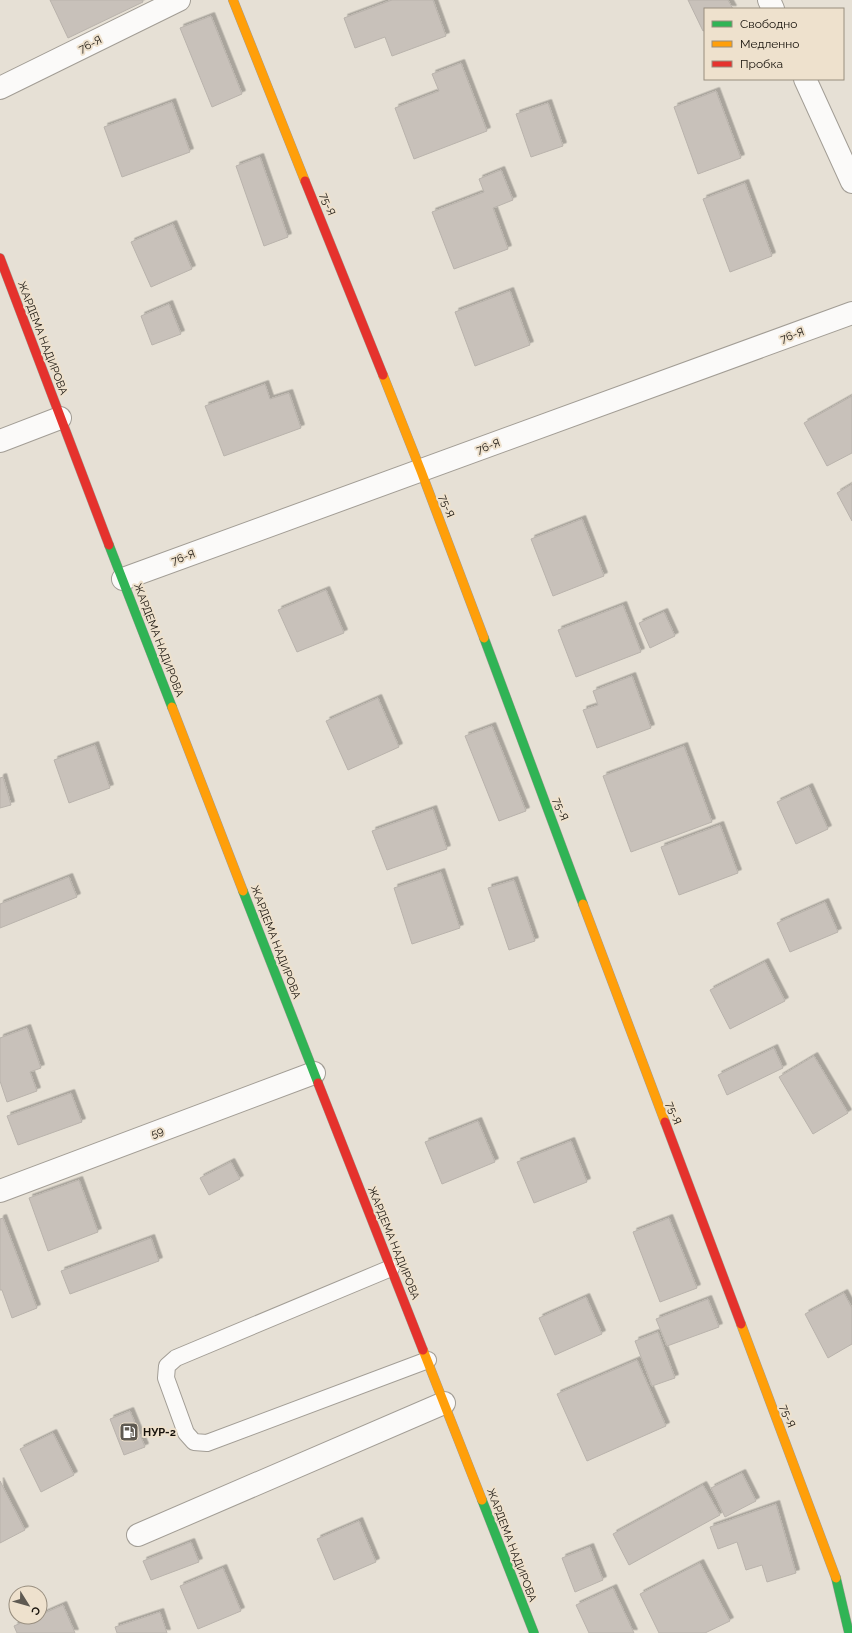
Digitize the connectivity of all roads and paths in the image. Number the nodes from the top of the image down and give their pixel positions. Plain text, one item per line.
1 (179, 0) edge
2 (233, 0) edge
3 (805, 80) edge
4 (0, 88) edge
5 (852, 182) edge
6 (0, 258) edge
7 (852, 313) edge
8 (60, 418) junction
9 (0, 441) edge
10 (421, 470) junction
11 (123, 579) junction
12 (314, 1072) junction
13 (0, 1191) edge
14 (391, 1268) junction
15 (428, 1360) junction
16 (444, 1402) junction
17 (138, 1534) dead end
18 (534, 1633) edge
19 (849, 1633) edge

1 - 4 street, 76-Я
2 - 10 main road, 75-Я
3 - 5 street
6 - 8 main road, ЖАРДЕМА НАДИРОВА
7 - 10 street, 76-Я
8 - 9 street
8 - 11 main road, ЖАРДЕМА НАДИРОВА
10 - 11 street, 76-Я
10 - 19 main road, 75-Я
11 - 12 main road, ЖАРДЕМА НАДИРОВА
12 - 13 street, 59
12 - 14 main road, ЖАРДЕМА НАДИРОВА
14 - 15 main road, ЖАРДЕМА НАДИРОВА
14 - 15 lane
15 - 16 main road, ЖАРДЕМА НАДИРОВА
16 - 17 street
16 - 18 main road, ЖАРДЕМА НАДИРОВА

